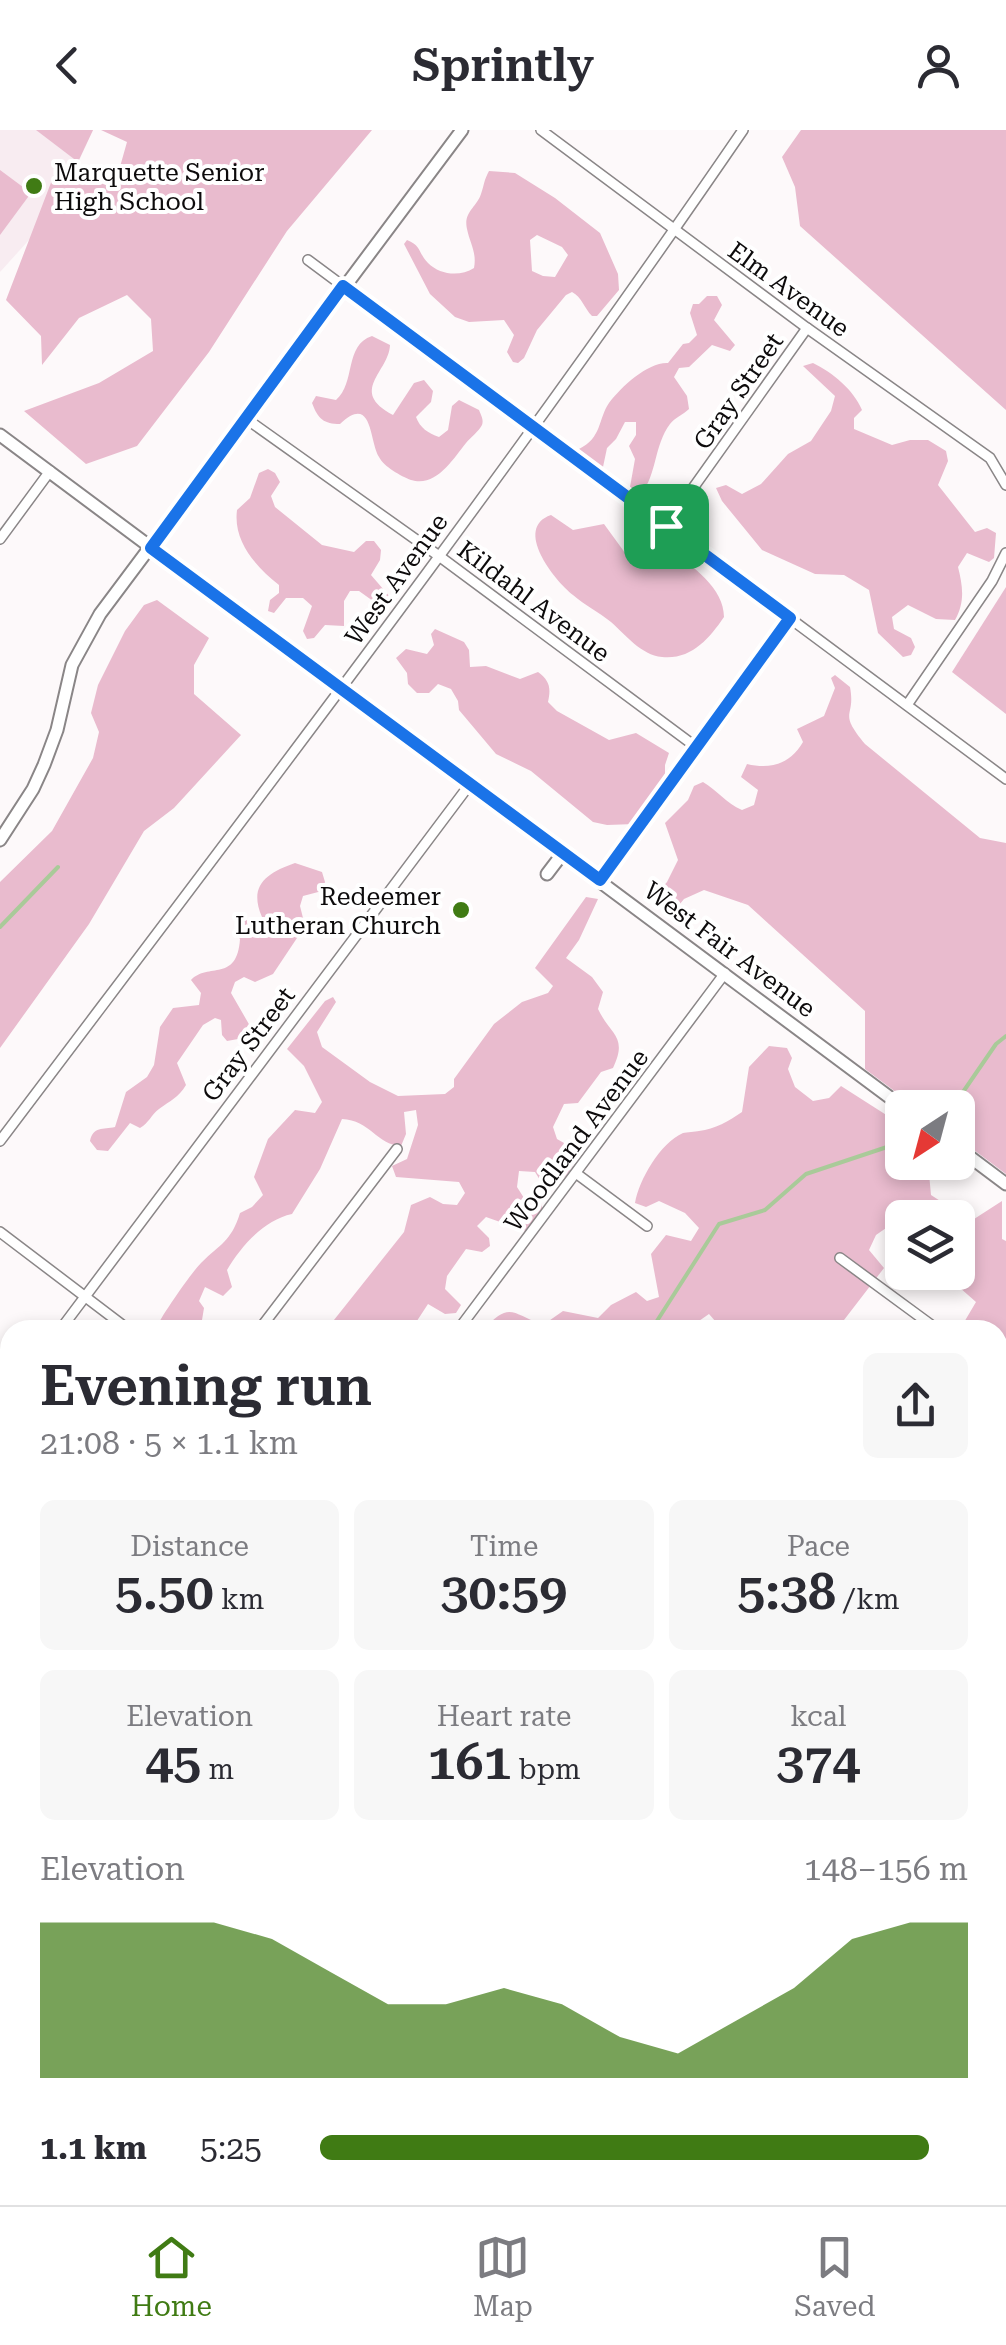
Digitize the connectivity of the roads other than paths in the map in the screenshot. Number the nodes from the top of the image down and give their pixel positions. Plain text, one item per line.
1 (462, 130) edge
2 (541, 130) edge
3 (743, 130) edge
4 (674, 230) junction
5 (308, 260) dead end
6 (343, 286) junction
7 (808, 328) junction
8 (248, 420) junction
9 (533, 427) junction
10 (0, 434) edge
11 (50, 472) junction
12 (1006, 485) edge
13 (666, 526) junction
14 (0, 539) edge
15 (151, 548) junction
16 (1006, 554) edge
17 (438, 556) junction
18 (790, 618) junction
19 (341, 689) junction
20 (907, 705) junction
21 (696, 747) junction
22 (1006, 779) edge
23 (470, 784) junction
24 (0, 840) edge
25 (564, 853) junction
26 (547, 874) dead end
27 (600, 880) junction
28 (725, 974) junction
29 (885, 1094) edge
30 (0, 1141) edge
31 (396, 1149) dead end
32 (975, 1161) edge
33 (577, 1174) junction
34 (1006, 1184) edge
35 (647, 1226) dead end
36 (0, 1232) edge
37 (840, 1258) dead end
38 (85, 1296) junction
39 (67, 1320) edge
40 (116, 1320) edge
41 (267, 1320) edge
42 (466, 1320) edge
43 (924, 1320) edge

1 - 6 street
2 - 4 street, Elm Avenue
3 - 4 street, West Avenue
4 - 7 street, Elm Avenue
4 - 9 street, West Avenue
5 - 6 street
6 - 8 street
6 - 9 street
7 - 12 street, Elm Avenue
7 - 13 street, Gray Street
8 - 15 street
8 - 17 street, Kildahl Avenue
9 - 13 street
9 - 17 street, West Avenue
10 - 11 street, West Fair Avenue
11 - 14 street
11 - 15 street, West Fair Avenue
13 - 18 street
15 - 19 street, West Fair Avenue
15 - 24 street
16 - 20 street
17 - 19 street, West Avenue
17 - 21 street, Kildahl Avenue
18 - 20 street
18 - 21 street
19 - 23 street, West Fair Avenue
19 - 30 street, West Avenue
20 - 22 street
21 - 27 street
23 - 25 street, West Fair Avenue
23 - 38 street, Gray Street
25 - 26 street
25 - 27 street, West Fair Avenue
27 - 28 street, West Fair Avenue
28 - 29 street, West Fair Avenue
28 - 33 street, Woodland Avenue
31 - 41 street
32 - 34 street
33 - 35 street
33 - 42 street, Woodland Avenue
36 - 38 street
37 - 43 street
38 - 39 street, Gray Street
38 - 40 street

